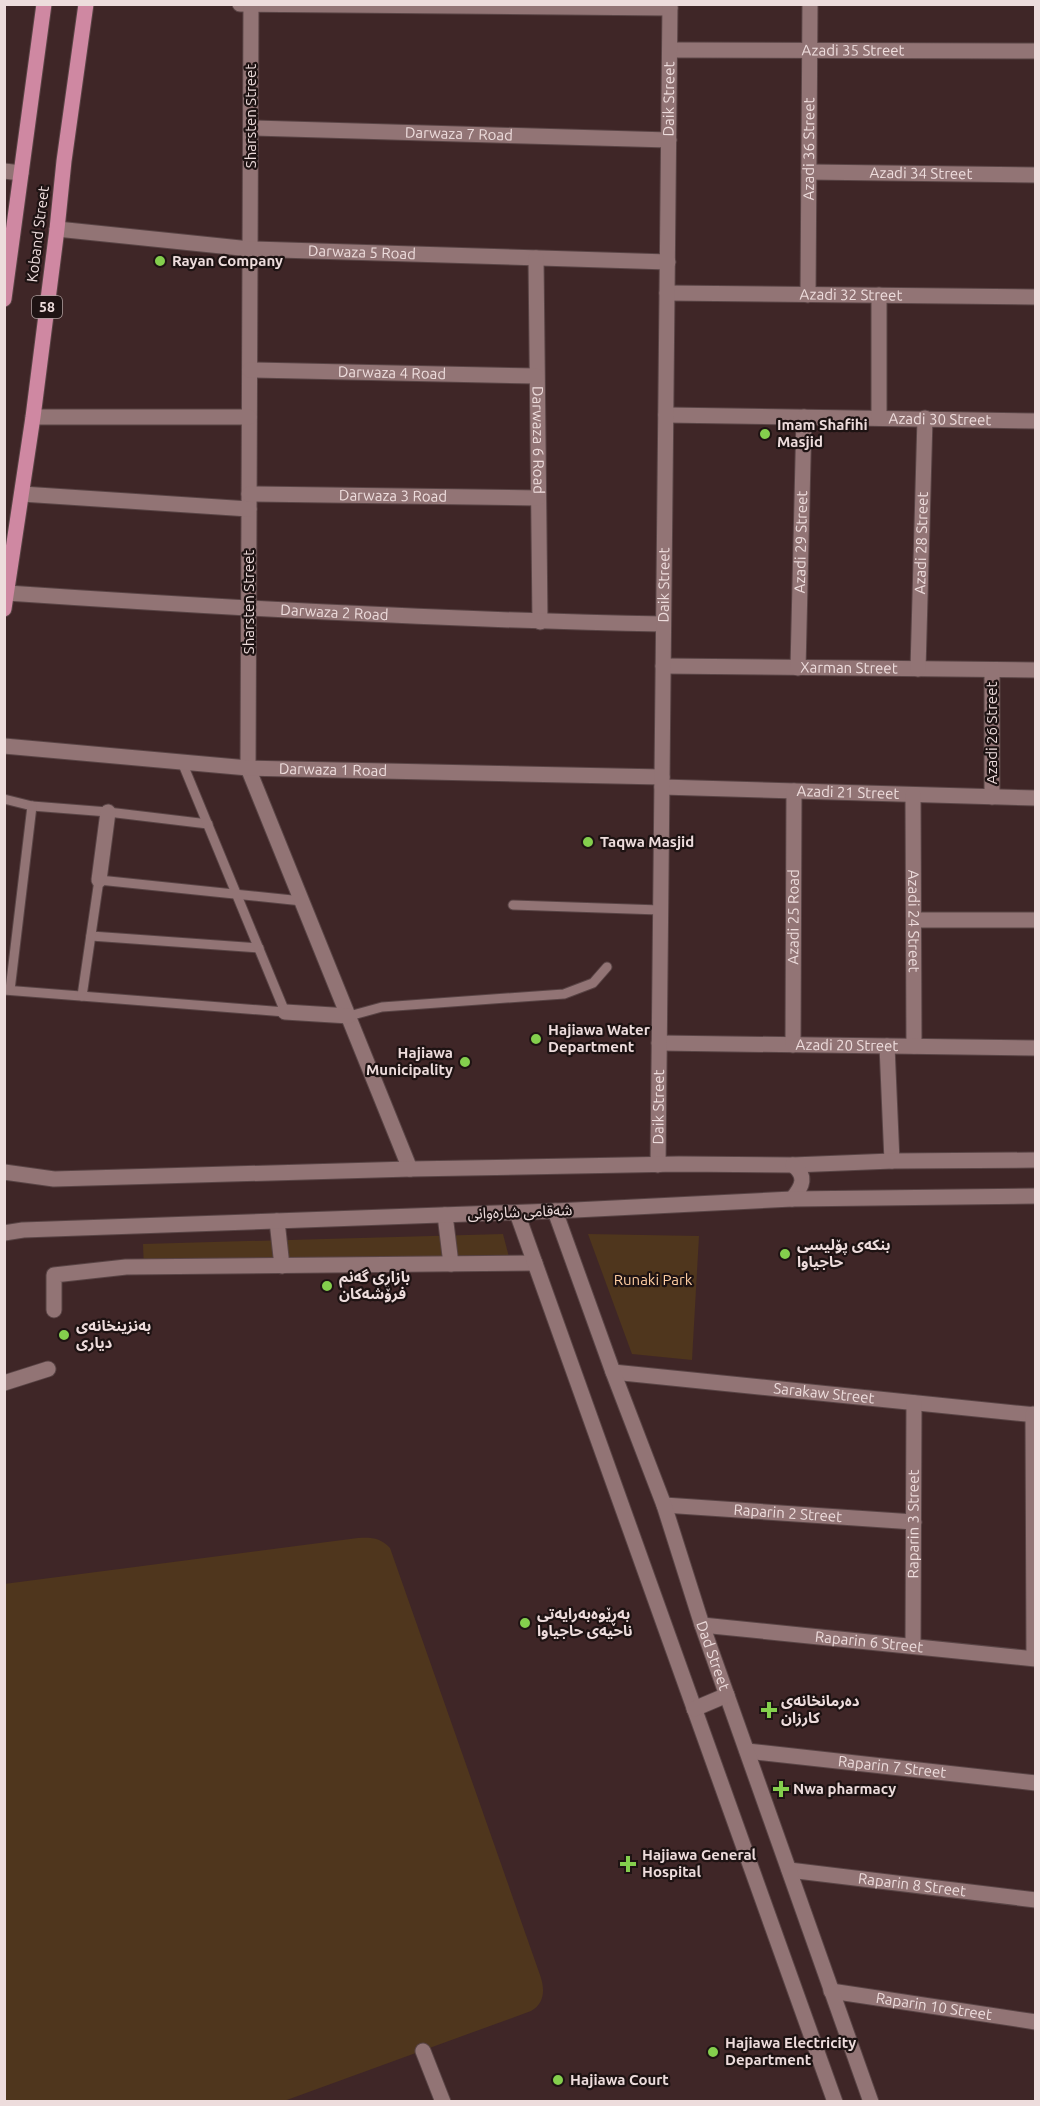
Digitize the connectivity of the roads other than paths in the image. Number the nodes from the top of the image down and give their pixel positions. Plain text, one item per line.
1 (44, 4) edge
2 (86, 4) edge
3 (810, 4) edge
4 (247, 5) edge
5 (670, 6) edge
6 (670, 50) junction
7 (809, 51) junction
8 (1035, 51) edge
9 (250, 128) junction
10 (669, 140) junction
11 (4, 171) edge
12 (809, 172) junction
13 (21, 173) junction
14 (1035, 175) edge
15 (57, 229) junction
16 (250, 249) junction
17 (536, 258) junction
18 (668, 262) junction
19 (668, 293) junction
20 (808, 295) junction
21 (879, 295) junction
22 (1035, 297) edge
23 (4, 299) edge
24 (250, 370) junction
25 (536, 376) junction
26 (666, 415) junction
27 (33, 417) junction
28 (249, 417) junction
29 (804, 417) junction
30 (879, 418) junction
31 (925, 418) junction
32 (1035, 421) edge
33 (22, 494) junction
34 (538, 498) junction
35 (249, 502) junction
36 (7, 593) junction
37 (4, 609) edge
38 (249, 609) junction
39 (540, 622) junction
40 (663, 624) junction
41 (663, 666) junction
42 (798, 668) junction
43 (918, 669) junction
44 (992, 670) junction
45 (1035, 670) edge
46 (4, 746) edge
47 (182, 762) junction
48 (248, 768) junction
49 (662, 782) junction
50 (794, 791) junction
51 (914, 795) junction
52 (992, 797) junction
53 (1035, 798) edge
54 (4, 799) edge
55 (32, 806) junction
56 (108, 812) junction
57 (208, 824) junction
58 (99, 880) junction
59 (237, 895) junction
60 (302, 901) junction
61 (513, 905) dead end
62 (660, 910) junction
63 (1035, 920) edge
64 (914, 921) junction
65 (91, 936) junction
66 (259, 948) junction
67 (607, 967) dead end
68 (7, 990) edge
69 (82, 996) junction
70 (285, 1012) junction
71 (349, 1016) junction
72 (659, 1043) junction
73 (793, 1045) junction
74 (887, 1046) junction
75 (914, 1046) junction
76 (1035, 1048) edge
77 (1035, 1160) edge
78 (892, 1161) junction
79 (658, 1165) junction
80 (792, 1165) junction
81 (410, 1169) junction
82 (4, 1172) edge
83 (1035, 1196) edge
84 (792, 1198) junction
85 (555, 1211) junction
86 (517, 1213) junction
87 (445, 1215) junction
88 (278, 1221) junction
89 (4, 1233) edge
90 (535, 1263) junction
91 (451, 1264) junction
92 (282, 1266) junction
93 (54, 1310) dead end
94 (48, 1370) dead end
95 (612, 1372) junction
96 (4, 1383) edge
97 (914, 1402) junction
98 (1034, 1414) edge
99 (664, 1505) junction
100 (914, 1522) junction
101 (702, 1625) junction
102 (913, 1646) junction
103 (1035, 1658) edge
104 (727, 1695) junction
105 (694, 1709) junction
106 (747, 1751) junction
107 (1035, 1783) edge
108 (789, 1870) junction
109 (1035, 1900) edge
110 (831, 1991) junction
111 (1035, 2022) edge
112 (423, 2051) dead end
113 (443, 2102) edge
114 (835, 2102) edge
115 (871, 2102) edge

1 - 13 main road, Koband Street
2 - 15 main road, Koband Street / 58
3 - 7 street, Azadi 36 Street
4 - 5 street
4 - 9 street, Sharsten Street
5 - 6 street, Daik Street
6 - 7 street, Azadi 35 Street
6 - 10 street, Daik Street
7 - 8 street, Azadi 35 Street
7 - 12 street, Azadi 36 Street
9 - 10 street, Darwaza 7 Road
9 - 16 street, Sharsten Street
10 - 18 street, Daik Street
11 - 13 street
12 - 14 street, Azadi 34 Street
12 - 20 street, Azadi 36 Street
13 - 23 main road, Koband Street
15 - 16 street, Darwaza 5 Road
15 - 27 main road, Koband Street / 58
16 - 17 street, Darwaza 5 Road
16 - 24 street, Sharsten Street
17 - 18 street, Darwaza 5 Road
17 - 25 street, Darwaza 6 Road
18 - 19 street, Daik Street
19 - 20 street, Azadi 32 Street
19 - 26 street, Daik Street
20 - 21 street, Azadi 32 Street
21 - 22 street, Azadi 32 Street
21 - 30 street
24 - 25 street, Darwaza 4 Road
24 - 28 street, Sharsten Street
25 - 34 street, Darwaza 6 Road
26 - 29 street, Azadi 30 Street
26 - 40 street, Daik Street
27 - 28 street
27 - 33 main road, Koband Street / 58
28 - 35 street, Sharsten Street
29 - 30 street, Azadi 30 Street
29 - 42 street, Azadi 29 Street
30 - 31 street, Azadi 30 Street
31 - 32 street, Azadi 30 Street
31 - 43 street, Azadi 28 Street
33 - 35 street, Darwaza 3 Road
33 - 36 main road, Koband Street / 58
34 - 35 street, Darwaza 3 Road
34 - 39 street, Darwaza 6 Road
35 - 38 street, Sharsten Street
36 - 37 main road, Koband Street / 58
36 - 38 street, Darwaza 2 Road
38 - 39 street, Darwaza 2 Road
38 - 48 street, Sharsten Street
39 - 40 street, Darwaza 2 Road
40 - 41 street, Daik Street
41 - 42 street, Xarman Street
41 - 49 street, Daik Street
42 - 43 street, Xarman Street
43 - 44 street, Xarman Street
44 - 45 street, Xarman Street
44 - 52 street, Azadi 26 Street
46 - 47 street, Darwaza 1 Road
47 - 48 street, Darwaza 1 Road
47 - 57 lane
48 - 49 street, Darwaza 1 Road
48 - 60 street, Sharsten Street
49 - 50 street, Azadi 21 Street
49 - 62 street, Daik Street
50 - 51 street, Azadi 21 Street
50 - 73 street, Azadi 25 Road
51 - 52 street, Azadi 21 Street
51 - 64 street, Azadi 24 Street
52 - 53 street, Azadi 21 Street
54 - 55 lane
55 - 56 lane
55 - 68 lane
56 - 57 lane
56 - 58 street
57 - 59 lane
58 - 59 lane
58 - 65 lane
59 - 60 lane
59 - 66 lane
60 - 71 street, Sharsten Street
61 - 62 lane
62 - 72 street, Daik Street
63 - 64 street
64 - 75 street, Azadi 24 Street
65 - 66 lane
65 - 69 lane
66 - 70 lane
67 - 71 lane
68 - 69 lane
69 - 70 lane
70 - 71 street
71 - 81 street, Sharsten Street
72 - 73 street, Azadi 20 Street
72 - 79 street, Daik Street
73 - 74 street, Azadi 20 Street
74 - 75 street, Azadi 20 Street
74 - 78 street
75 - 76 street, Azadi 20 Street
77 - 78 street
78 - 80 street
79 - 80 street
79 - 81 street
80 - 84 street
81 - 82 street
83 - 84 street, شەقامی شارەوانی
84 - 85 street, شەقامی شارەوانی
85 - 86 street, شەقامی شارەوانی
85 - 95 street, Dad Street
86 - 87 street, شەقامی شارەوانی
86 - 90 street
87 - 88 street, شەقامی شارەوانی
87 - 91 street
88 - 89 street, شەقامی شارەوانی
88 - 92 street
90 - 91 street
90 - 105 street
91 - 92 street
92 - 93 street
94 - 96 street
95 - 97 street, Sarakaw Street
95 - 99 street, Dad Street
97 - 98 street, Sarakaw Street
97 - 100 street, Raparin 3 Street
98 - 103 street
99 - 100 street, Raparin 2 Street
99 - 101 street, Dad Street
100 - 102 street, Raparin 3 Street
101 - 102 street, Raparin 6 Street
101 - 104 street, Dad Street
102 - 103 street, Raparin 6 Street
104 - 105 street
104 - 106 street, Dad Street
105 - 114 street
106 - 107 street, Raparin 7 Street
106 - 108 street, Dad Street
108 - 109 street, Raparin 8 Street
108 - 110 street, Dad Street
110 - 111 street, Raparin 10 Street
110 - 115 street, Dad Street
112 - 113 street

